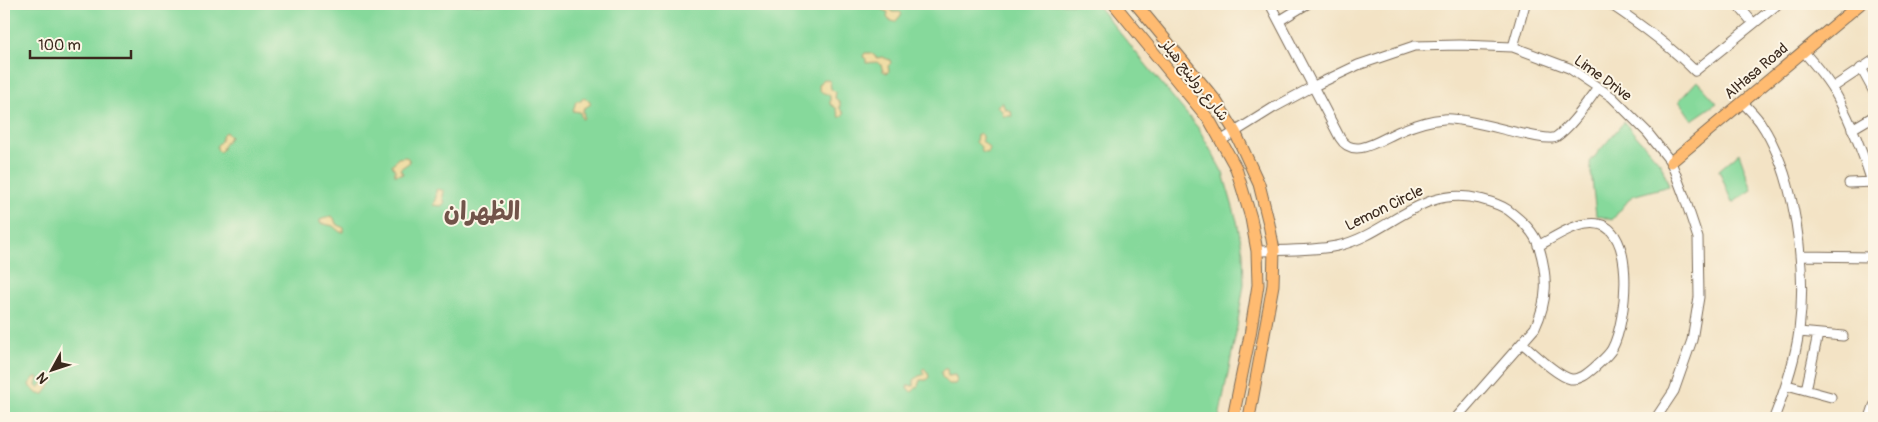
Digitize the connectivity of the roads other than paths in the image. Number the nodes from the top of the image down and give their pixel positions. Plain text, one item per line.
1 (1114, 4) edge
2 (1270, 4) edge
3 (1307, 4) edge
4 (1525, 4) edge
5 (1610, 4) edge
6 (1737, 4) edge
7 (1778, 4) edge
8 (1860, 4) edge
9 (1140, 8) edge
10 (1129, 22) junction
11 (1279, 22) junction
12 (1753, 23) junction
13 (1513, 47) junction
14 (1803, 51) junction
15 (1874, 60) edge
16 (1861, 68) junction
17 (1312, 87) junction
18 (1598, 88) junction
19 (1832, 88) junction
20 (1874, 92) edge
21 (1742, 102) junction
22 (1874, 116) edge
23 (1852, 130) junction
24 (1235, 132) junction
25 (1222, 140) junction
26 (1671, 162) junction
27 (1873, 182) edge
28 (1849, 183) dead end
29 (1540, 243) junction
30 (1274, 250) junction
31 (1257, 251) junction
32 (1800, 256) junction
33 (1874, 258) edge
34 (1799, 332) junction
35 (1818, 334) junction
36 (1843, 336) dead end
37 (1522, 343) junction
38 (1787, 385) junction
39 (1806, 390) junction
40 (1831, 397) dead end
41 (1874, 406) edge
42 (1459, 417) edge
43 (1233, 418) edge
44 (1249, 418) edge
45 (1656, 418) edge
46 (1774, 418) edge
47 (1870, 418) edge

1 - 10 main road, شارع رولينج هيلز
2 - 11 street
3 - 11 street
4 - 13 street
5 - 12 street
6 - 12 street
7 - 12 street
8 - 14 main road, AlHasa Road
9 - 10 main road
9 - 24 main road, شارع رولينج هيلز
10 - 25 main road, شارع رولينج هيلز
11 - 17 street
13 - 17 street, Lime Drive
13 - 18 street, Lime Drive
14 - 19 street
14 - 21 main road, AlHasa Road
15 - 16 street
16 - 19 street
16 - 20 street
17 - 18 street
17 - 24 street, Lime Drive
18 - 26 street, Lime Drive
19 - 23 street
21 - 26 main road, AlHasa Road
21 - 32 street
22 - 23 street
23 - 27 street
24 - 25 street, Lime Drive
24 - 30 main road, شارع رولينج هيلز
25 - 31 main road, شارع رولينج هيلز
26 - 45 street, Lime Drive
27 - 28 street
29 - 30 street, Lemon Circle
29 - 37 street, Lemon Circle
29 - 37 street
30 - 31 street, Lemon Circle
30 - 44 main road, شارع رولينج هيلز
31 - 43 main road, شارع رولينج هيلز
32 - 33 street
32 - 34 street
34 - 35 street
34 - 38 street
35 - 36 street
35 - 39 street
37 - 42 street, Lemon Circle
38 - 39 street
38 - 46 street
39 - 40 street
41 - 47 street

